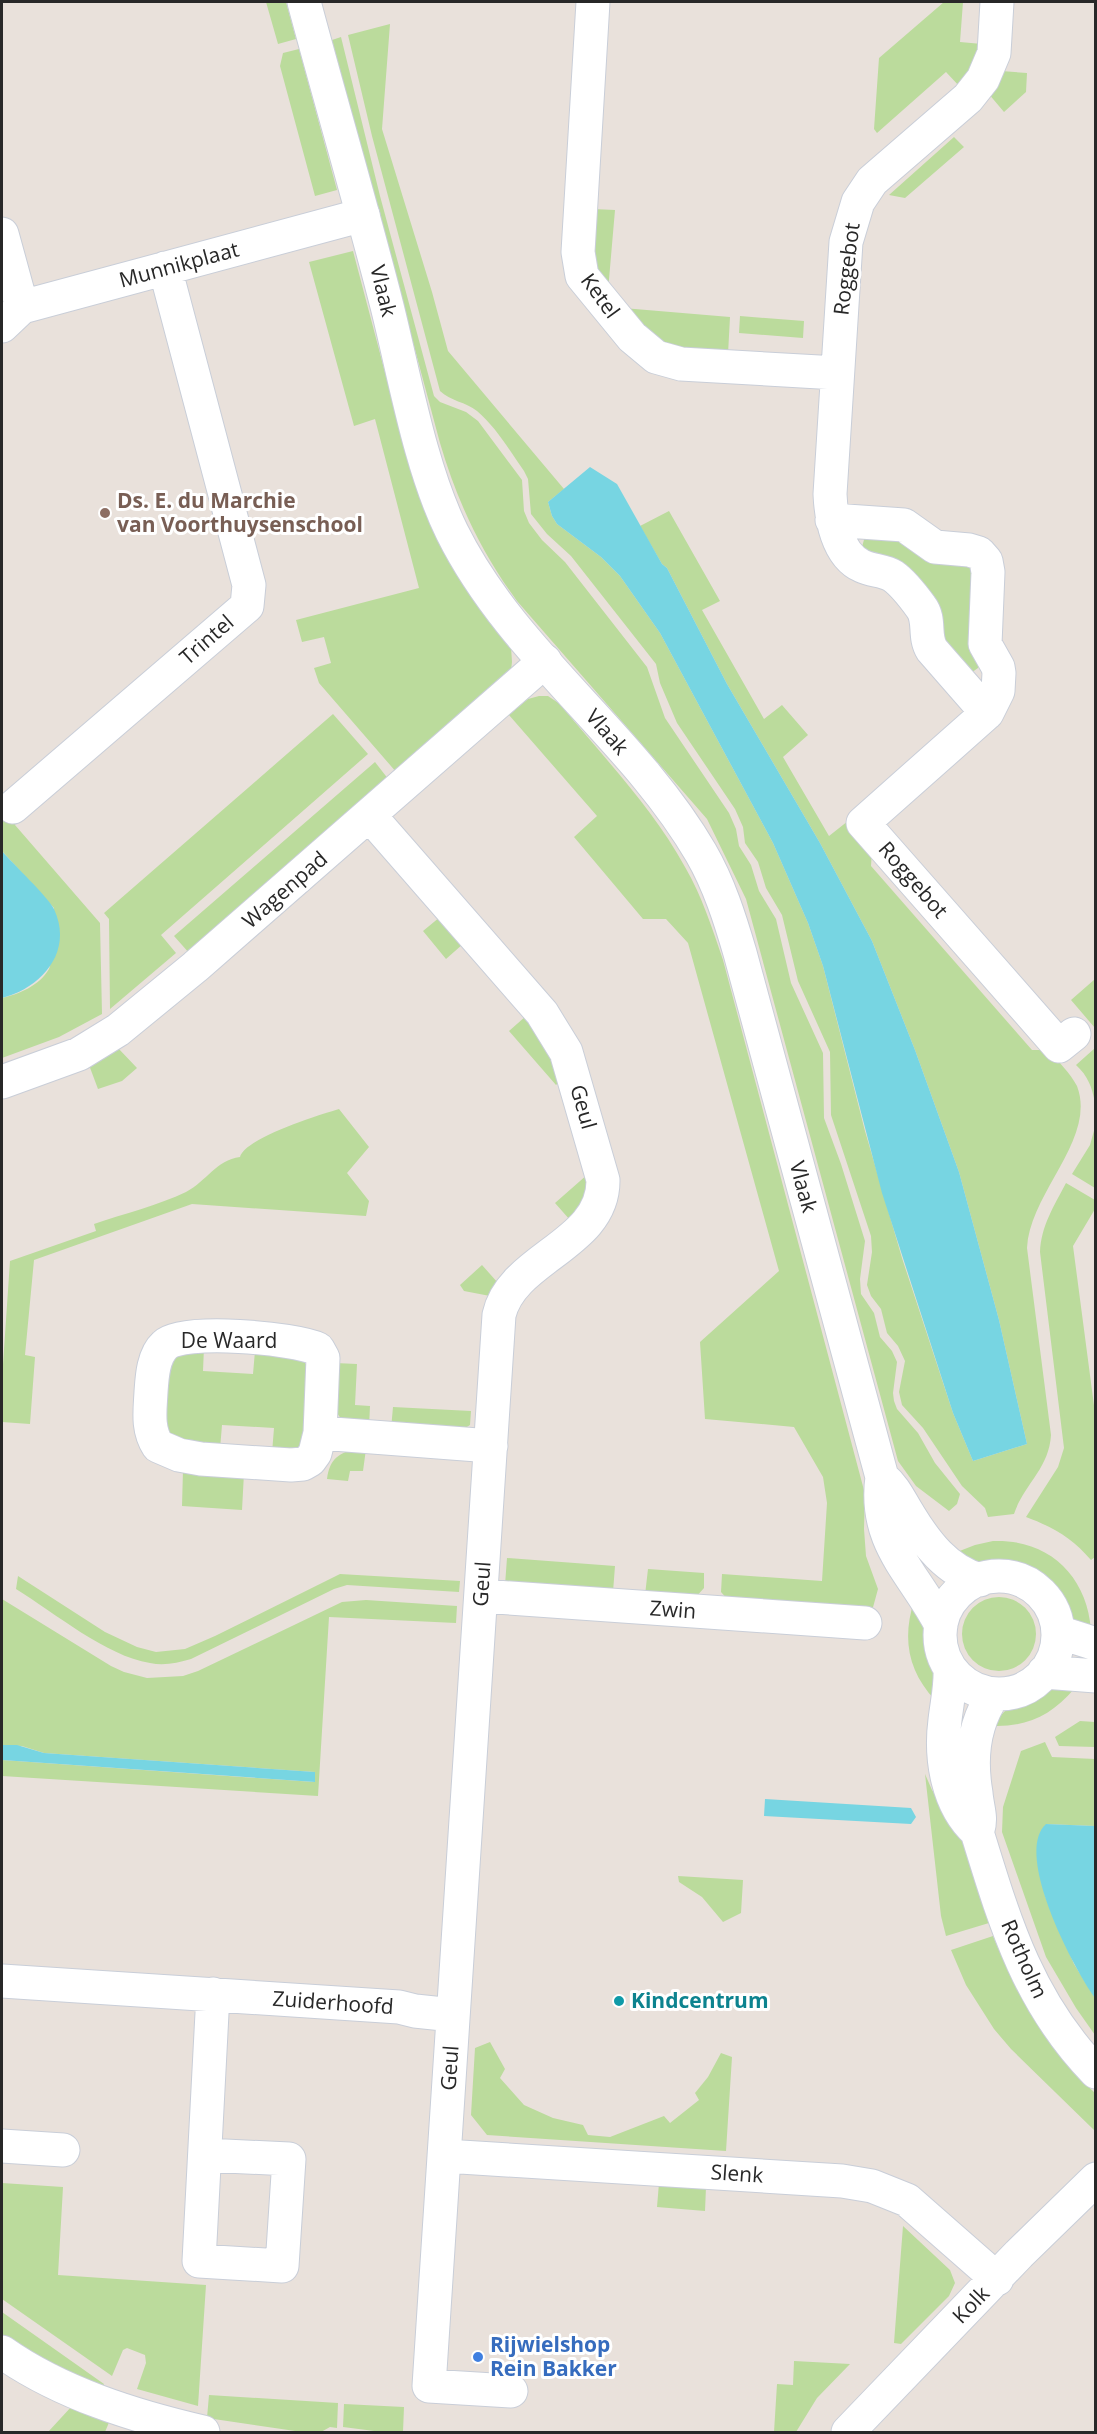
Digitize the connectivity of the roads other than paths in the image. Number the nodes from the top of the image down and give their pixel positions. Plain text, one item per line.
1 (304, 2) edge
2 (593, 2) edge
3 (997, 2) edge
4 (363, 215) junction
5 (2, 234) edge
6 (165, 268) junction
7 (12, 316) edge
8 (837, 373) junction
9 (832, 520) junction
10 (545, 661) junction
11 (987, 713) junction
12 (13, 807) dead end
13 (370, 816) junction
14 (1074, 1034) dead end
15 (2, 1082) edge
16 (320, 1433) junction
17 (491, 1446) junction
18 (882, 1477) junction
19 (980, 1580) junction
20 (481, 1596) junction
21 (865, 1623) dead end
22 (941, 1625) junction
23 (1058, 1632) junction
24 (1095, 1644) edge
25 (951, 1668) junction
26 (1044, 1672) junction
27 (1095, 1676) edge
28 (994, 1694) junction
29 (977, 1832) junction
30 (2, 1981) edge
31 (213, 1994) junction
32 (453, 2015) junction
33 (1095, 2072) edge
34 (2, 2146) edge
35 (63, 2150) dead end
36 (205, 2155) dead end
37 (445, 2156) junction
38 (1095, 2179) edge
39 (997, 2279) junction
40 (2, 2352) edge
41 (511, 2391) dead end
42 (187, 2431) edge
43 (849, 2433) edge

1 - 4 street, Vlaak
2 - 8 street, Ketel
3 - 8 street, Roggebot
4 - 6 street, Munnikplaat
4 - 10 street, Vlaak
5 - 7 street
6 - 7 street, Munnikplaat
6 - 12 street, Trintel
8 - 9 street, Roggebot
9 - 11 street, Roggebot
9 - 11 street, Roggebot
10 - 13 street, Wagenpad
10 - 18 street, Vlaak
11 - 14 street, Roggebot
13 - 15 street, Wagenpad
13 - 17 street, Geul
16 - 16 street, De Waard
16 - 17 street
17 - 20 street, Geul
18 - 19 street, Vlaak
18 - 22 street, Vlaak
19 - 22 street
19 - 23 street
20 - 21 street, Zwin
20 - 32 street, Geul
22 - 25 street
23 - 24 street
23 - 26 street
25 - 28 street
25 - 29 street, Rotholm
26 - 27 street
26 - 28 street
28 - 29 street, Rotholm
29 - 33 street, Rotholm
30 - 31 street, Zuiderhoofd
31 - 32 street, Zuiderhoofd
31 - 36 street
32 - 37 street, Geul
34 - 35 street
37 - 39 street, Slenk
37 - 41 street, Geul
38 - 39 street, Kolk
39 - 43 street, Kolk
40 - 42 street

